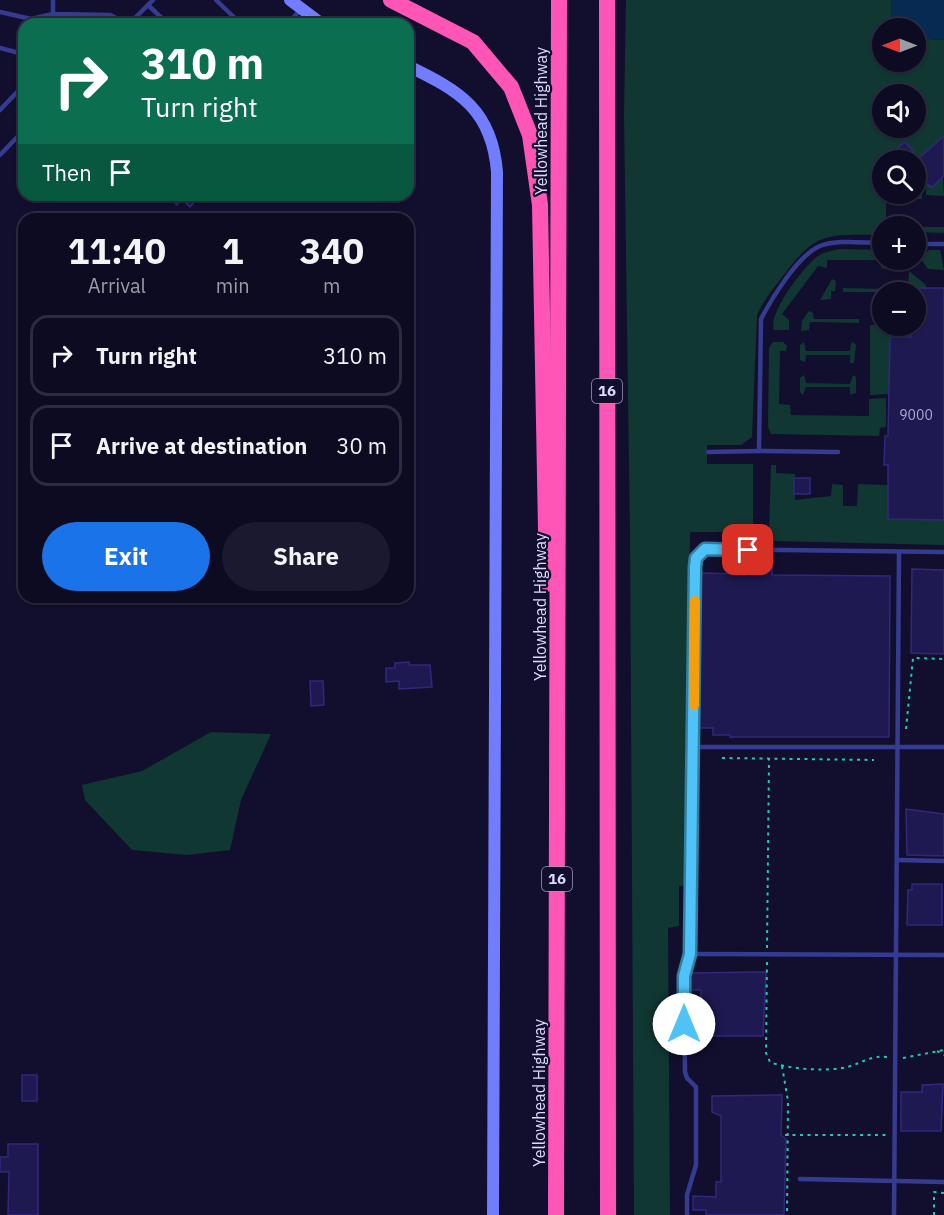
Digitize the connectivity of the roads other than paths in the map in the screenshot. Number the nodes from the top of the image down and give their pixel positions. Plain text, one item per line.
1 (53, 0) edge
2 (153, 0) edge
3 (216, 0) edge
4 (290, 0) edge
5 (391, 0) edge
6 (559, 0) edge
7 (607, 0) edge
8 (148, 5) junction
9 (301, 9) junction
10 (0, 12) edge
11 (53, 14) junction
12 (18, 18) edge
13 (42, 18) edge
14 (53, 18) edge
15 (116, 18) edge
16 (135, 18) edge
17 (162, 18) edge
18 (235, 18) edge
19 (293, 18) edge
20 (314, 18) edge
21 (0, 48) edge
22 (18, 53) edge
23 (414, 69) edge
24 (18, 91) edge
25 (0, 110) edge
26 (18, 136) edge
27 (0, 155) edge
28 (872, 243) edge
29 (926, 244) edge
30 (944, 244) edge
31 (759, 451) junction
32 (708, 452) dead end
33 (838, 452) dead end
34 (899, 552) junction
35 (944, 552) edge
36 (693, 747) junction
37 (897, 747) junction
38 (944, 747) edge
39 (558, 754) junction
40 (897, 860) junction
41 (944, 861) edge
42 (690, 954) junction
43 (896, 955) junction
44 (944, 955) edge
45 (801, 1179) dead end
46 (894, 1179) junction
47 (944, 1182) edge
48 (492, 1215) edge
49 (556, 1215) edge
50 (608, 1215) edge
51 (687, 1215) edge
52 (894, 1215) edge

1 - 11 lane
2 - 8 lane
3 - 18 lane
4 - 9 street
5 - 39 highway
6 - 39 highway, Yellowhead Highway / 16
7 - 50 highway, 16
8 - 16 lane
8 - 17 lane
9 - 19 lane
9 - 20 street
10 - 12 lane
11 - 13 lane
11 - 14 lane
11 - 15 lane
21 - 22 lane
23 - 48 street
24 - 25 lane
26 - 27 lane
28 - 31 lane
29 - 30 lane
31 - 32 lane
31 - 33 lane
34 - 35 lane
34 - 36 lane
34 - 37 lane
36 - 37 lane
36 - 42 lane
37 - 38 lane
37 - 40 lane
39 - 49 highway, Yellowhead Highway / 16
40 - 41 lane
40 - 43 lane
42 - 43 lane
42 - 51 lane
43 - 44 lane
43 - 46 lane
45 - 46 lane
46 - 47 lane
46 - 52 lane

